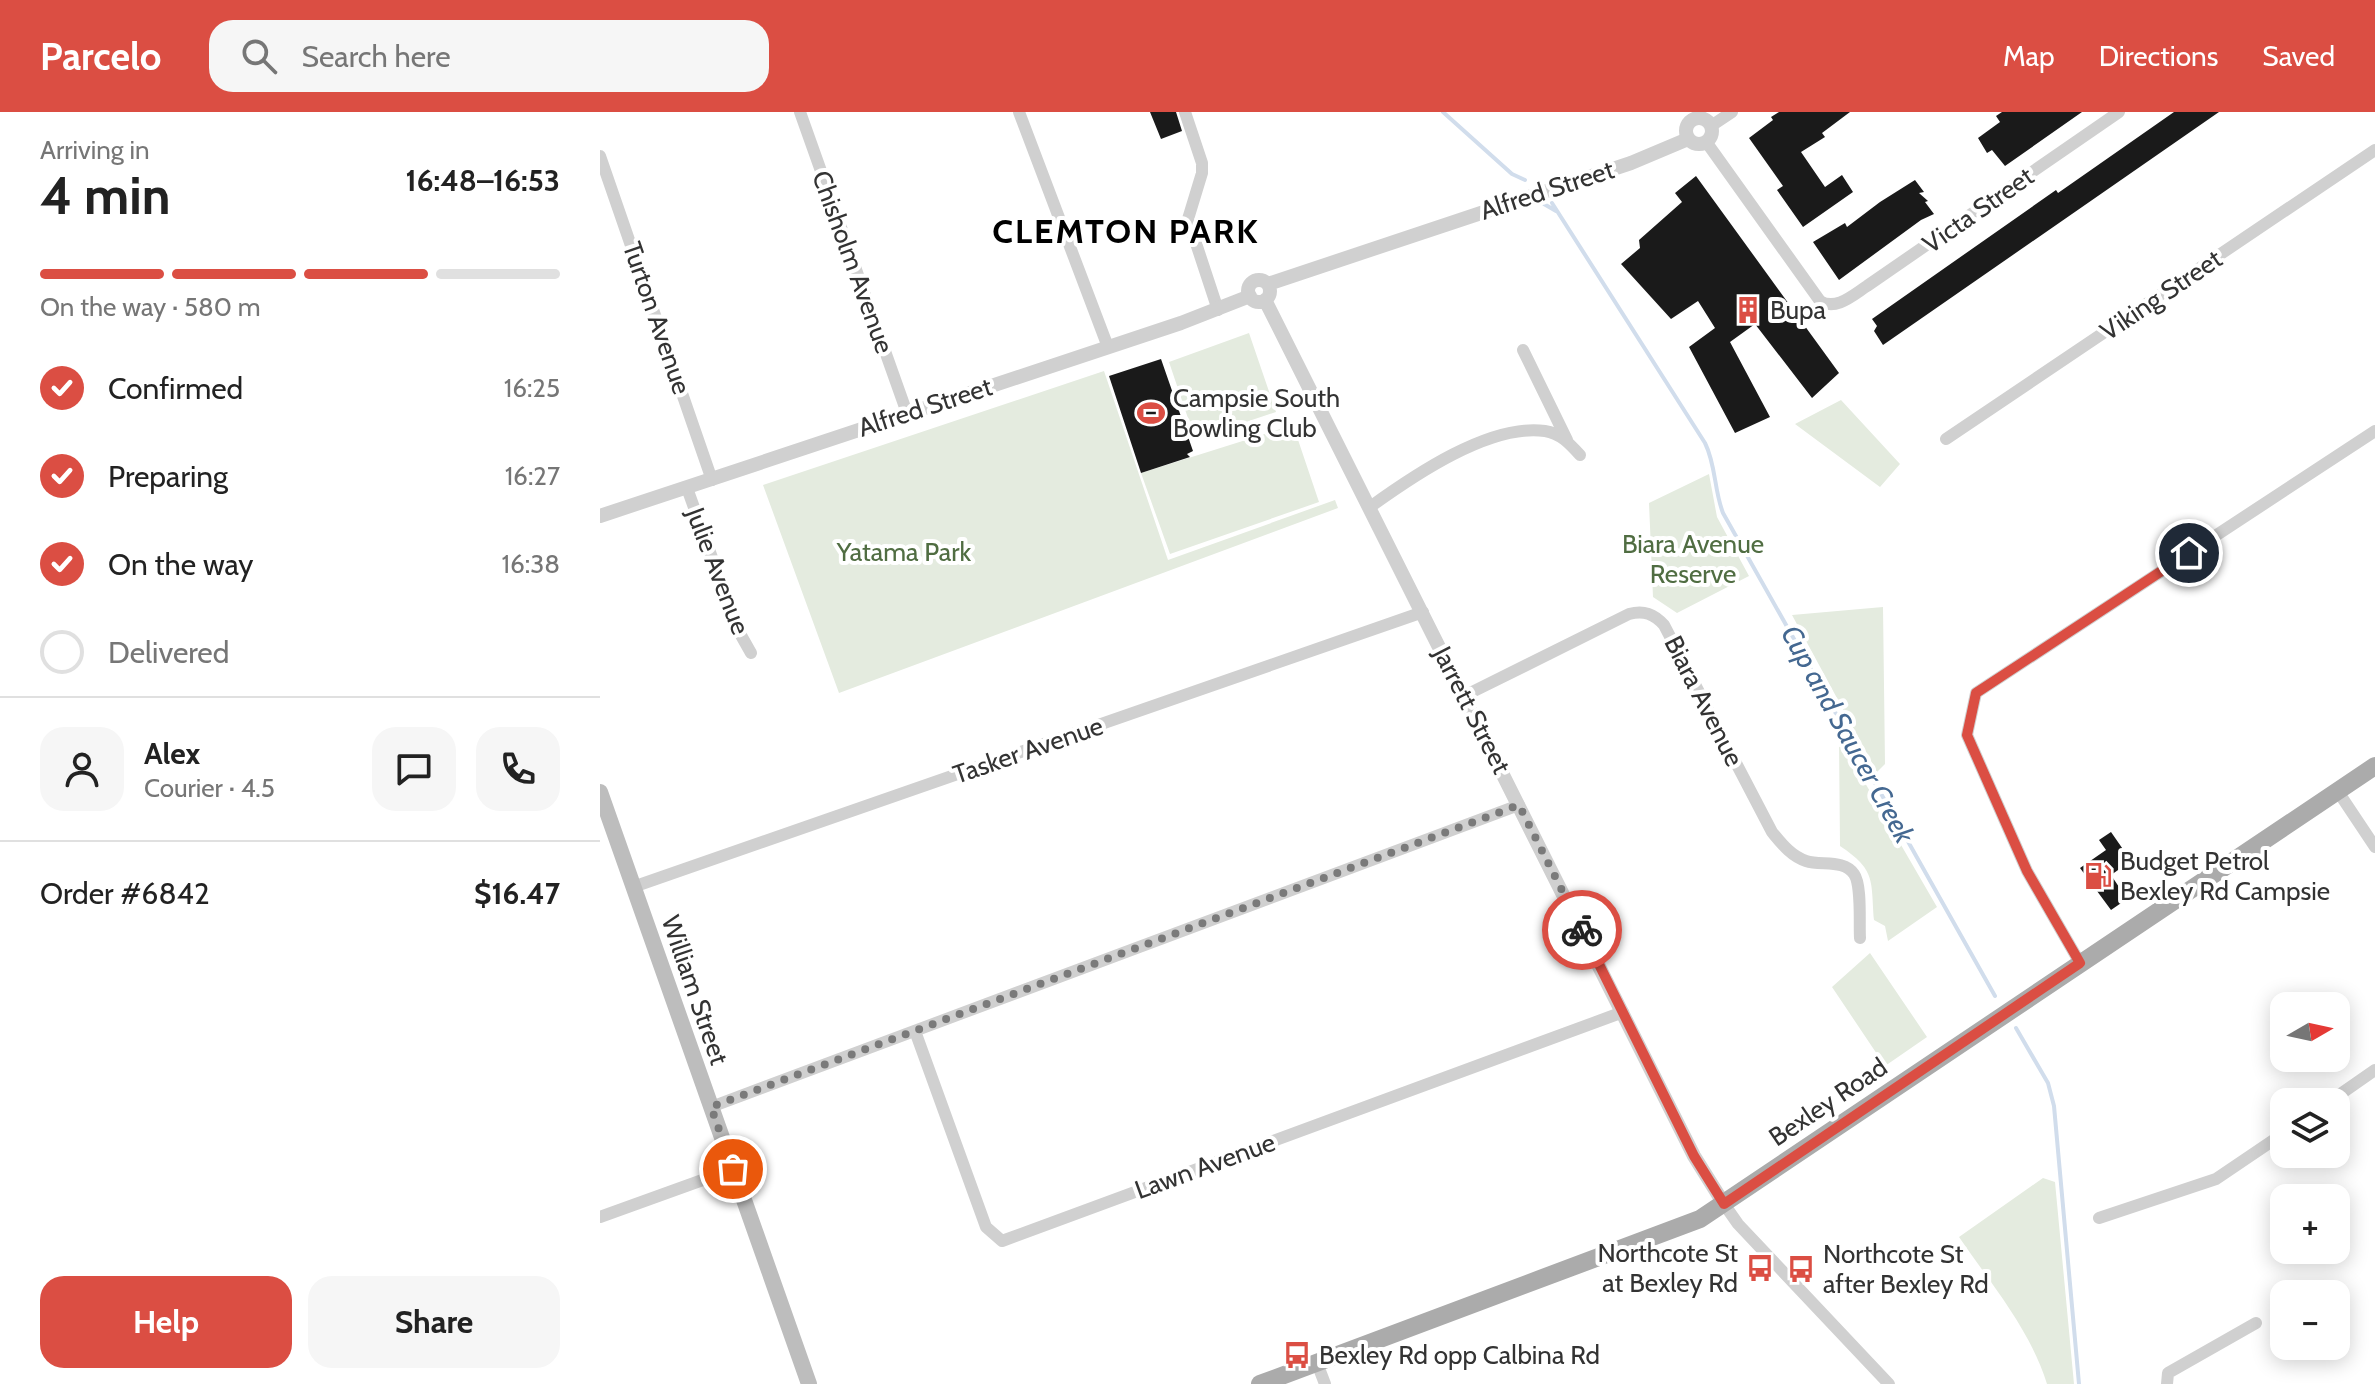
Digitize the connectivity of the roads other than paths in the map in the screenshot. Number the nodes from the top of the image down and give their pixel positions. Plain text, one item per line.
1 (800, 112) edge
2 (1019, 112) edge
3 (1185, 112) edge
4 (1732, 112) edge
5 (2119, 112) edge
6 (1686, 117) edge
7 (1711, 126) junction
8 (1688, 139) junction
9 (1707, 143) junction
10 (2375, 150) edge
11 (600, 156) edge
12 (1257, 298) junction
13 (1218, 310) junction
14 (1108, 347) junction
15 (1523, 350) dead end
16 (907, 413) junction
17 (2375, 431) edge
18 (1946, 439) dead end
19 (1567, 440) junction
20 (1580, 455) dead end
21 (712, 480) junction
22 (687, 488) junction
23 (1370, 507) junction
24 (600, 516) edge
25 (1423, 612) junction
26 (751, 653) dead end
27 (1464, 696) junction
28 (2375, 766) edge
29 (2337, 790) junction
30 (600, 792) edge
31 (1519, 805) junction
32 (2375, 847) edge
33 (633, 887) junction
34 (1860, 938) dead end
35 (2080, 963) junction
36 (1623, 1012) junction
37 (915, 1031) junction
38 (2375, 1070) edge
39 (2349, 1088) edge
40 (711, 1107) junction
41 (2270, 1142) edge
42 (733, 1169) junction
43 (1724, 1204) junction
44 (600, 1217) edge
45 (2099, 1218) dead end
46 (2256, 1323) dead end
47 (1317, 1363) junction
48 (809, 1384) edge
49 (1260, 1384) edge
50 (1325, 1384) edge
51 (1889, 1384) edge
52 (2167, 1384) edge

1 - 16 street, Chisholm Avenue
2 - 14 street
3 - 13 street
4 - 7 street
5 - 9 street, Victa Street
6 - 7 street
6 - 8 street
7 - 9 street
8 - 9 street
8 - 12 street, Alfred Street
10 - 18 street, Viking Street
11 - 21 street, Turton Avenue
12 - 13 street, Alfred Street
12 - 23 street, Jarrett Street
13 - 14 street, Alfred Street
14 - 16 street, Alfred Street
15 - 19 street
16 - 21 street, Alfred Street
17 - 35 street
19 - 20 street
19 - 23 street
21 - 22 street, Alfred Street
22 - 24 street, Alfred Street
22 - 26 street, Julie Avenue
23 - 25 street, Jarrett Street
25 - 27 street, Jarrett Street
25 - 33 street, Tasker Avenue
27 - 31 street, Jarrett Street
27 - 34 street, Biara Avenue
28 - 29 main road, Bexley Road
29 - 32 street
29 - 35 main road, Bexley Road
30 - 33 main road, William Street
31 - 36 street, Jarrett Street
31 - 37 street
33 - 40 main road, William Street
35 - 43 main road, Bexley Road
36 - 37 street, Lawn Avenue
36 - 43 street, Jarrett Street
37 - 40 street
38 - 39 street
40 - 42 main road, William Street
41 - 45 street
42 - 44 street
42 - 48 main road, William Street
43 - 47 main road, Bexley Road
43 - 51 street
46 - 52 street
47 - 49 main road, Bexley Road
47 - 50 street

